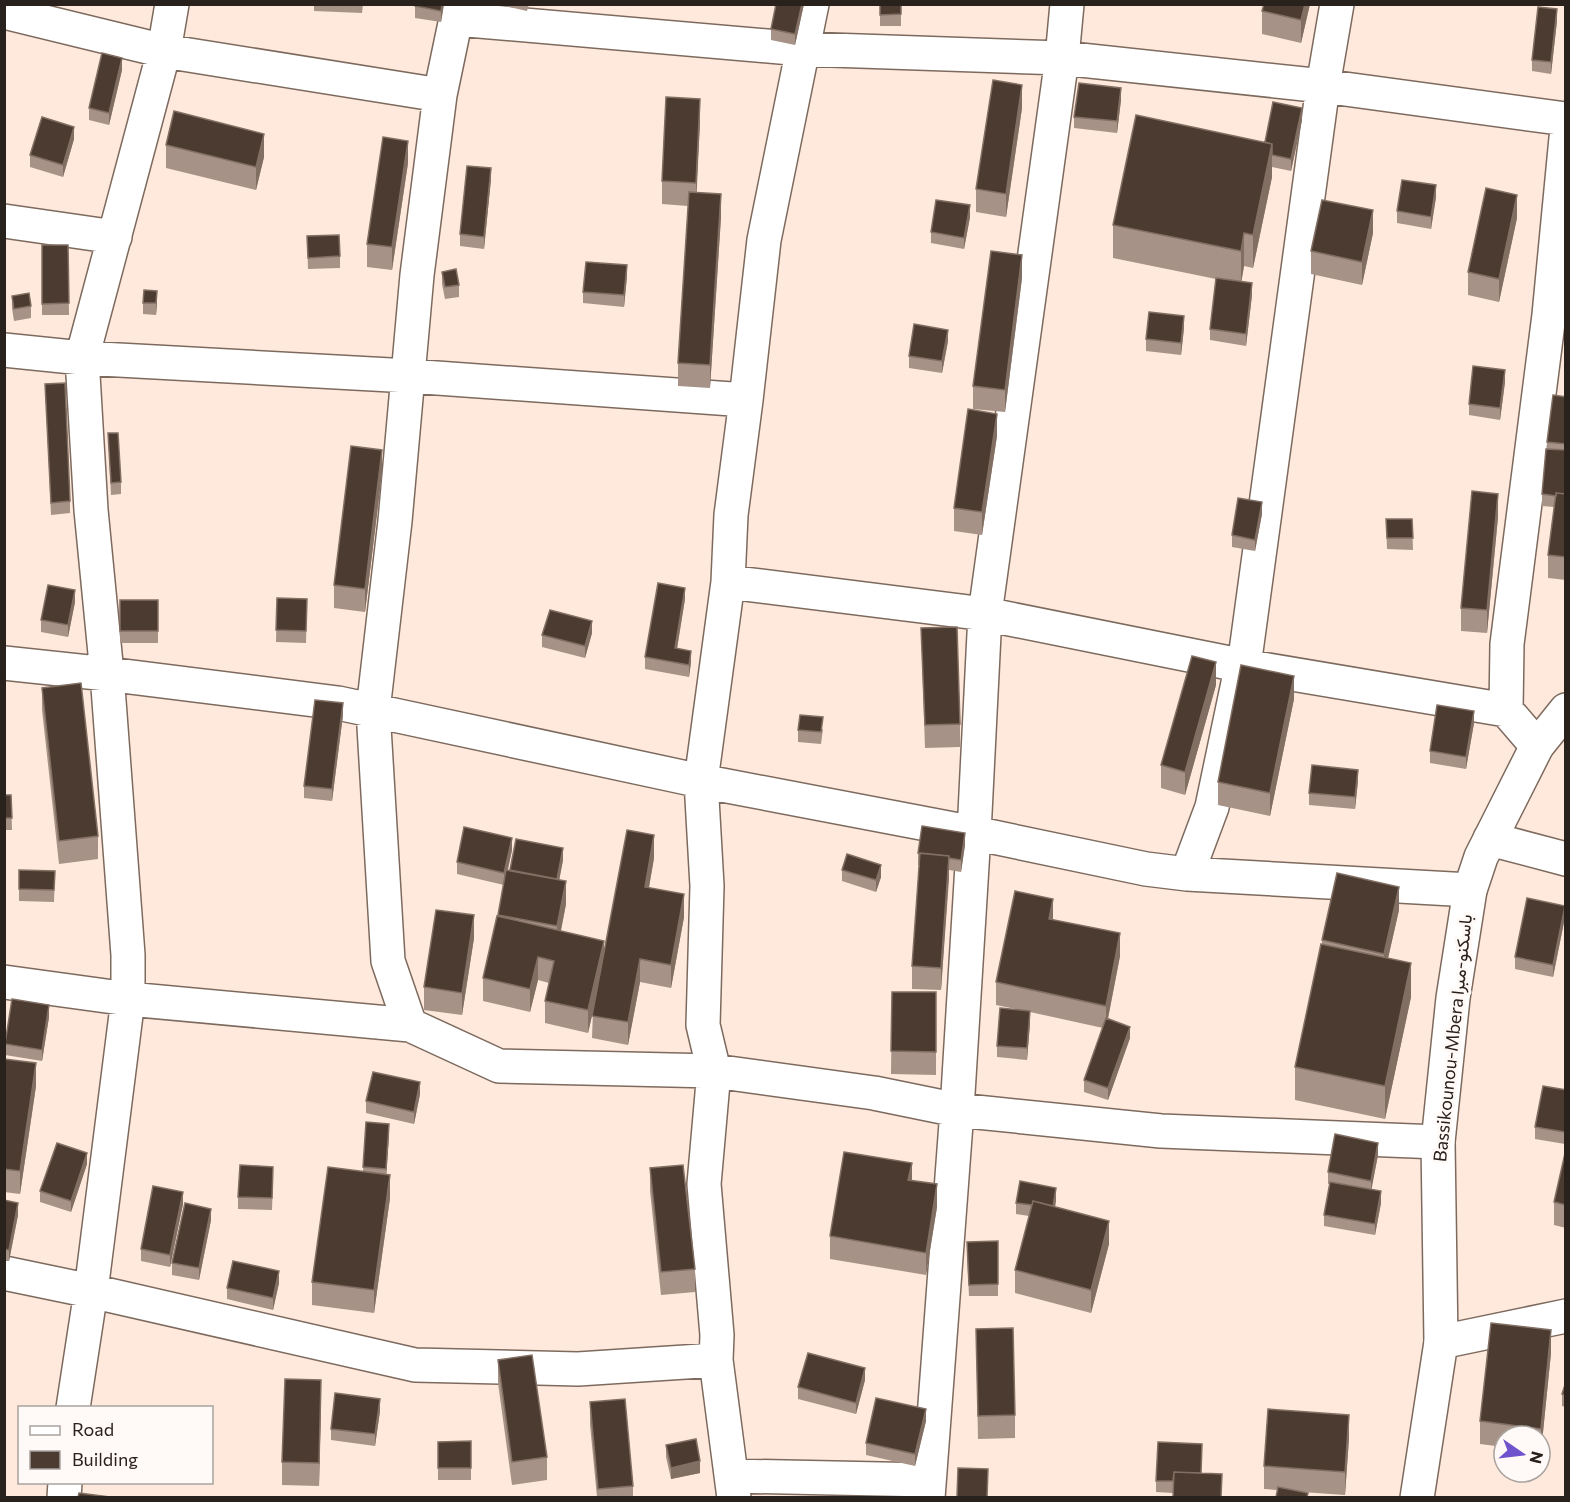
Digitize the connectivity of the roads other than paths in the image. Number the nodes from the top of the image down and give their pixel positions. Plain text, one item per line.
1 (172, 4) edge
2 (812, 4) edge
3 (1067, 4) edge
4 (1337, 4) edge
5 (4, 12) edge
6 (457, 12) edge
7 (802, 49) junction
8 (164, 51) junction
9 (1062, 58) junction
10 (1323, 86) junction
11 (440, 95) junction
12 (1566, 119) edge
13 (1566, 138) edge
14 (4, 221) edge
15 (115, 237) junction
16 (4, 350) edge
17 (82, 358) junction
18 (409, 376) junction
19 (746, 400) junction
20 (728, 582) junction
21 (985, 614) junction
22 (4, 663) edge
23 (1244, 666) junction
24 (107, 674) junction
25 (373, 710) junction
26 (1506, 710) junction
27 (1566, 710) edge
28 (1537, 746) junction
29 (700, 781) junction
30 (974, 833) junction
31 (1490, 839) junction
32 (1566, 859) edge
33 (1187, 874) junction
34 (1470, 890) junction
35 (4, 982) edge
36 (128, 999) junction
37 (410, 1025) junction
38 (714, 1071) junction
39 (957, 1110) junction
40 (1438, 1142) junction
41 (4, 1273) edge
42 (91, 1291) junction
43 (1566, 1316) edge
44 (1441, 1342) junction
45 (716, 1360) junction
46 (73, 1406) edge
47 (733, 1487) edge
48 (928, 1489) edge
49 (1417, 1497) edge

1 - 8 street
2 - 7 street
3 - 9 street
4 - 10 street
5 - 8 street
6 - 7 street
6 - 11 street
7 - 9 street
7 - 19 street
8 - 11 street
8 - 15 street
9 - 10 street
9 - 21 street
10 - 12 street
10 - 23 street
11 - 18 street
13 - 26 street
14 - 15 street
15 - 17 street
16 - 17 street
17 - 18 street
17 - 24 street
18 - 19 street
18 - 25 street
19 - 20 street
20 - 21 street
20 - 29 street
21 - 23 street
21 - 30 street
22 - 24 street
23 - 26 street
23 - 33 street
24 - 25 street
24 - 36 street
25 - 29 street
25 - 37 street
26 - 28 street
27 - 28 street, Bassikounou-Mbera باسكنو-مبرا
28 - 31 street, Bassikounou-Mbera باسكنو-مبرا
29 - 30 street
29 - 38 street
30 - 33 street
30 - 39 street
31 - 32 street
31 - 34 street, Bassikounou-Mbera باسكنو-مبرا
33 - 34 street
34 - 40 street, Bassikounou-Mbera باسكنو-مبرا
35 - 36 street
36 - 37 street
36 - 42 street
37 - 38 street
38 - 39 street
38 - 45 street
39 - 40 street
39 - 48 street
40 - 44 street, Bassikounou-Mbera باسكنو-مبرا
41 - 42 street
42 - 45 street
42 - 46 street
43 - 44 street
44 - 49 street, Bassikounou-Mbera باسكنو-مبرا
45 - 47 street
47 - 48 street

